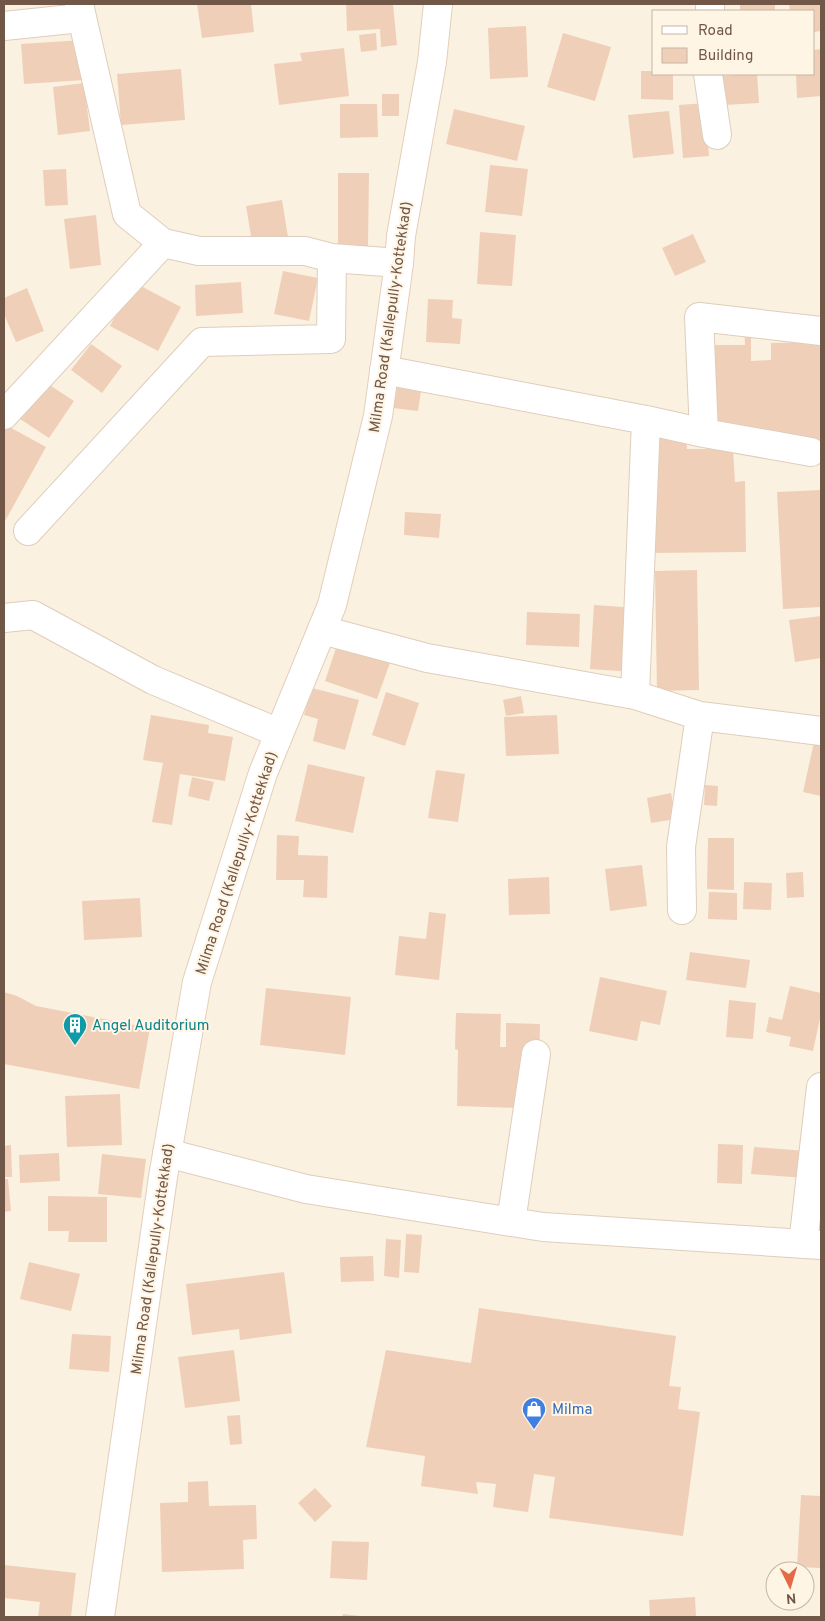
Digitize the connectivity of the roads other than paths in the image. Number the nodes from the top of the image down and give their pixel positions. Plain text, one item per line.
1 (438, 4) edge
2 (80, 11) edge
3 (4, 26) edge
4 (708, 75) edge
5 (717, 134) dead end
6 (162, 244) junction
7 (332, 258) junction
8 (399, 263) junction
9 (821, 331) edge
10 (384, 370) junction
11 (4, 415) edge
12 (646, 420) junction
13 (704, 433) junction
14 (811, 452) dead end
15 (28, 530) dead end
16 (4, 618) edge
17 (322, 630) junction
18 (635, 695) junction
19 (700, 716) junction
20 (821, 731) edge
21 (279, 733) junction
22 (682, 910) dead end
23 (536, 1054) dead end
24 (821, 1087) edge
25 (167, 1152) junction
26 (511, 1222) junction
27 (812, 1244) edge
28 (100, 1617) edge

1 - 8 street, Milma Road (Kallepully-Kottekkad)
2 - 3 street
2 - 6 street
4 - 5 street
6 - 7 street
6 - 11 street
7 - 8 street
7 - 15 street
8 - 10 street, Milma Road (Kallepully-Kottekkad)
9 - 13 street
10 - 12 street
10 - 17 street, Milma Road (Kallepully-Kottekkad)
12 - 13 street
12 - 18 street
13 - 14 street
16 - 21 street
17 - 18 street
17 - 21 street, Milma Road (Kallepully-Kottekkad)
18 - 19 street
19 - 20 street
19 - 22 street
21 - 25 street, Milma Road (Kallepully-Kottekkad)
23 - 26 street
24 - 27 street
25 - 26 street
25 - 28 street, Milma Road (Kallepully-Kottekkad)
26 - 27 street

